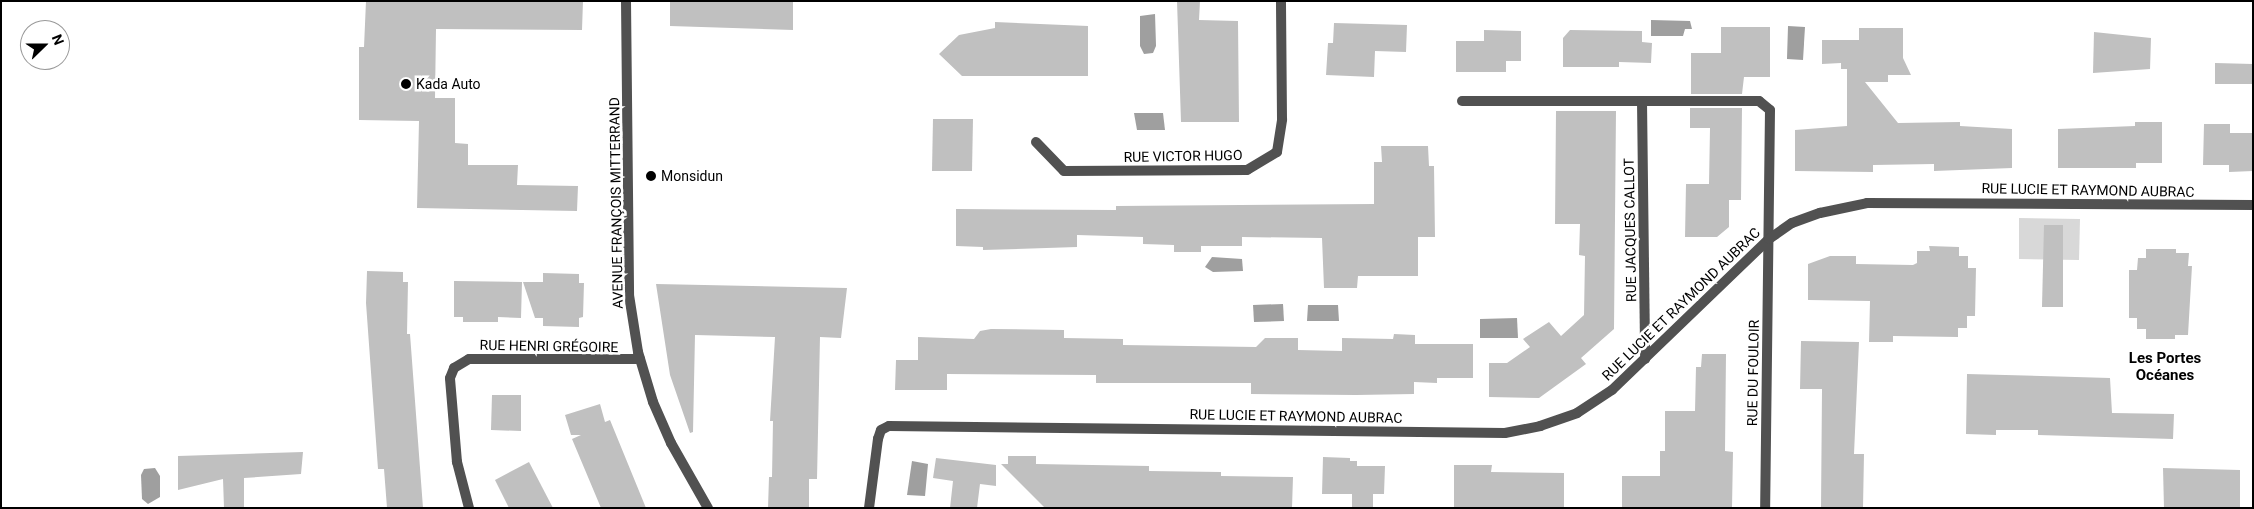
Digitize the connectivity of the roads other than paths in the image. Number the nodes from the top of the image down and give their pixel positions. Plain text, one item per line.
1 (626, 1) edge
2 (1281, 1) edge
3 (1642, 101) junction
4 (1462, 102) dead end
5 (1036, 142) dead end
6 (2253, 206) edge
7 (1769, 239) junction
8 (640, 359) junction
9 (1645, 359) junction
10 (469, 508) edge
11 (708, 508) edge
12 (869, 508) edge
13 (1765, 508) edge

1 - 8 street, AVENUE FRANÇOIS MITTERRAND
2 - 5 street, RUE VICTOR HUGO
3 - 4 street
3 - 7 street
3 - 9 street, RUE JACQUES CALLOT
6 - 7 street, RUE LUCIE ET RAYMOND AUBRAC
7 - 9 street, RUE LUCIE ET RAYMOND AUBRAC
7 - 13 street, RUE DU FOULOIR
8 - 10 street, RUE HENRI GRÉGOIRE
8 - 11 street, AVENUE FRANÇOIS MITTERRAND
9 - 12 street, RUE LUCIE ET RAYMOND AUBRAC

